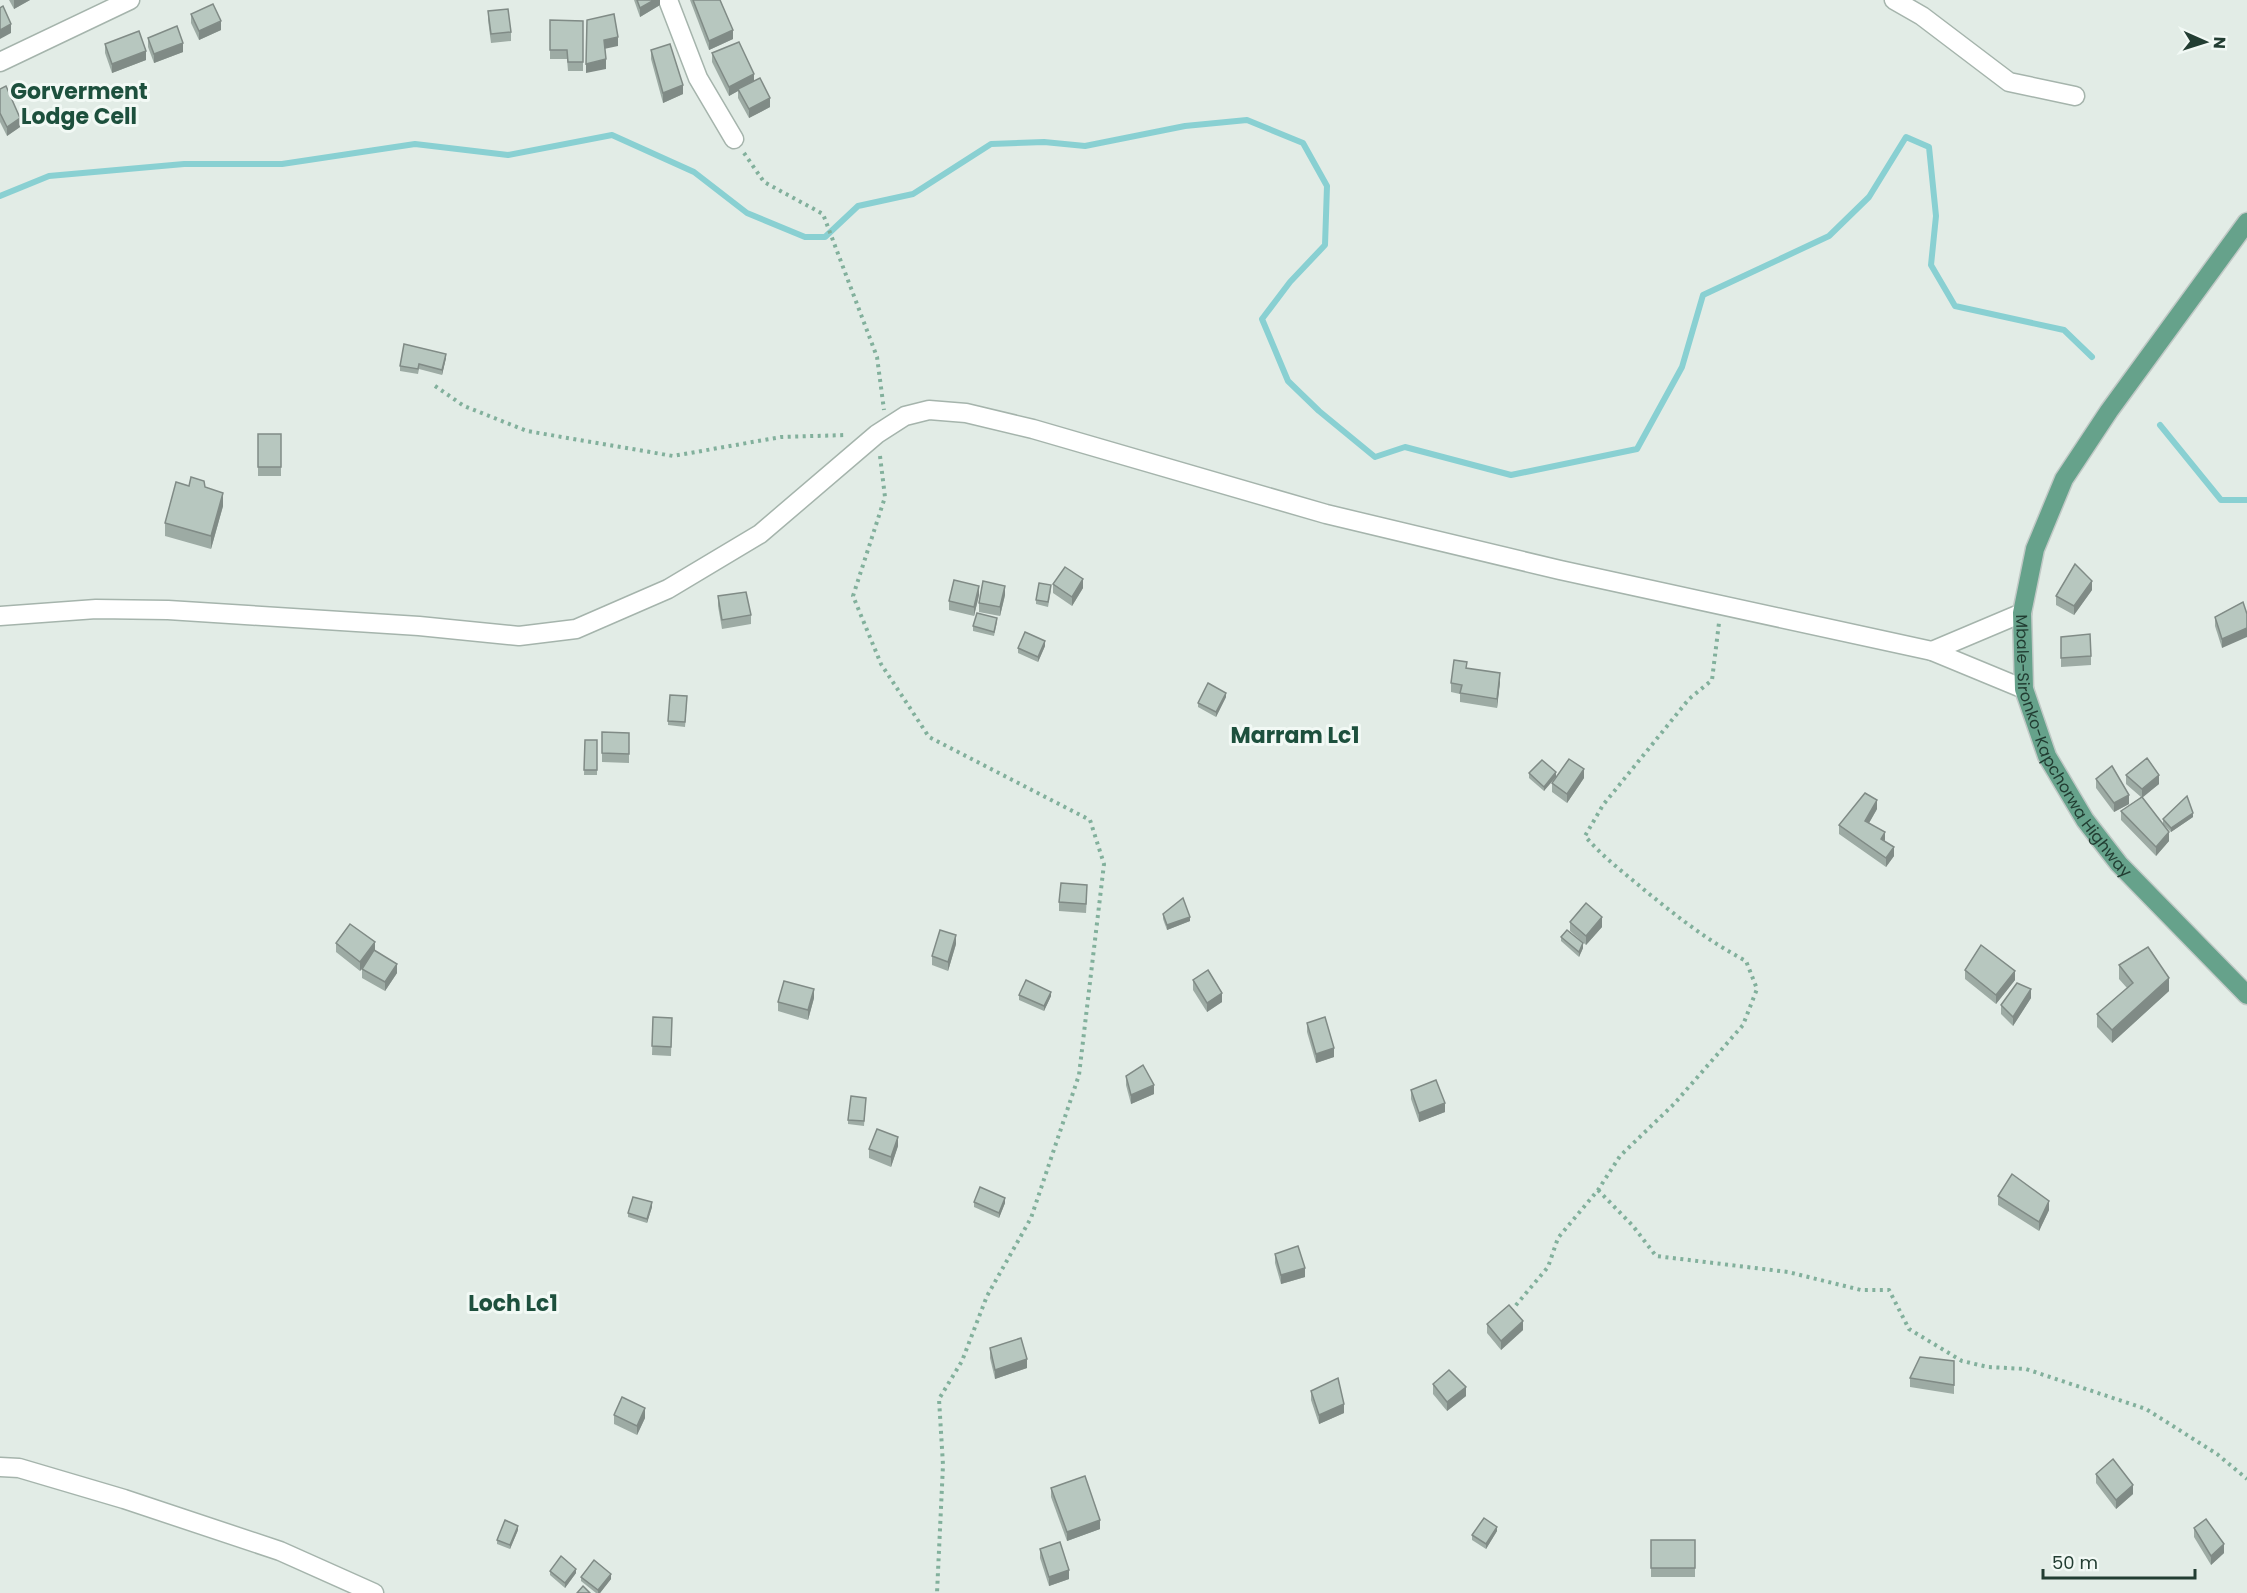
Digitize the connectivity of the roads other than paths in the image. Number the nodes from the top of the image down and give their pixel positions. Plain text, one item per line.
1 (130, 0) edge
2 (668, 0) edge
3 (1894, 0) edge
4 (0, 62) edge
5 (2075, 96) dead end
6 (734, 139) road end
7 (2247, 222) edge
8 (2022, 613) junction
9 (0, 616) edge
10 (1932, 651) junction
11 (2024, 689) junction
12 (2247, 995) edge
13 (0, 1467) edge
14 (374, 1593) edge

1 - 4 street
2 - 6 street
3 - 5 street
7 - 8 main road, Mbale-Sironko-Kapchorwa Highway
8 - 10 street
8 - 11 main road, Mbale-Sironko-Kapchorwa Highway
9 - 10 street
10 - 11 street
11 - 12 main road, Mbale-Sironko-Kapchorwa Highway
13 - 14 street

